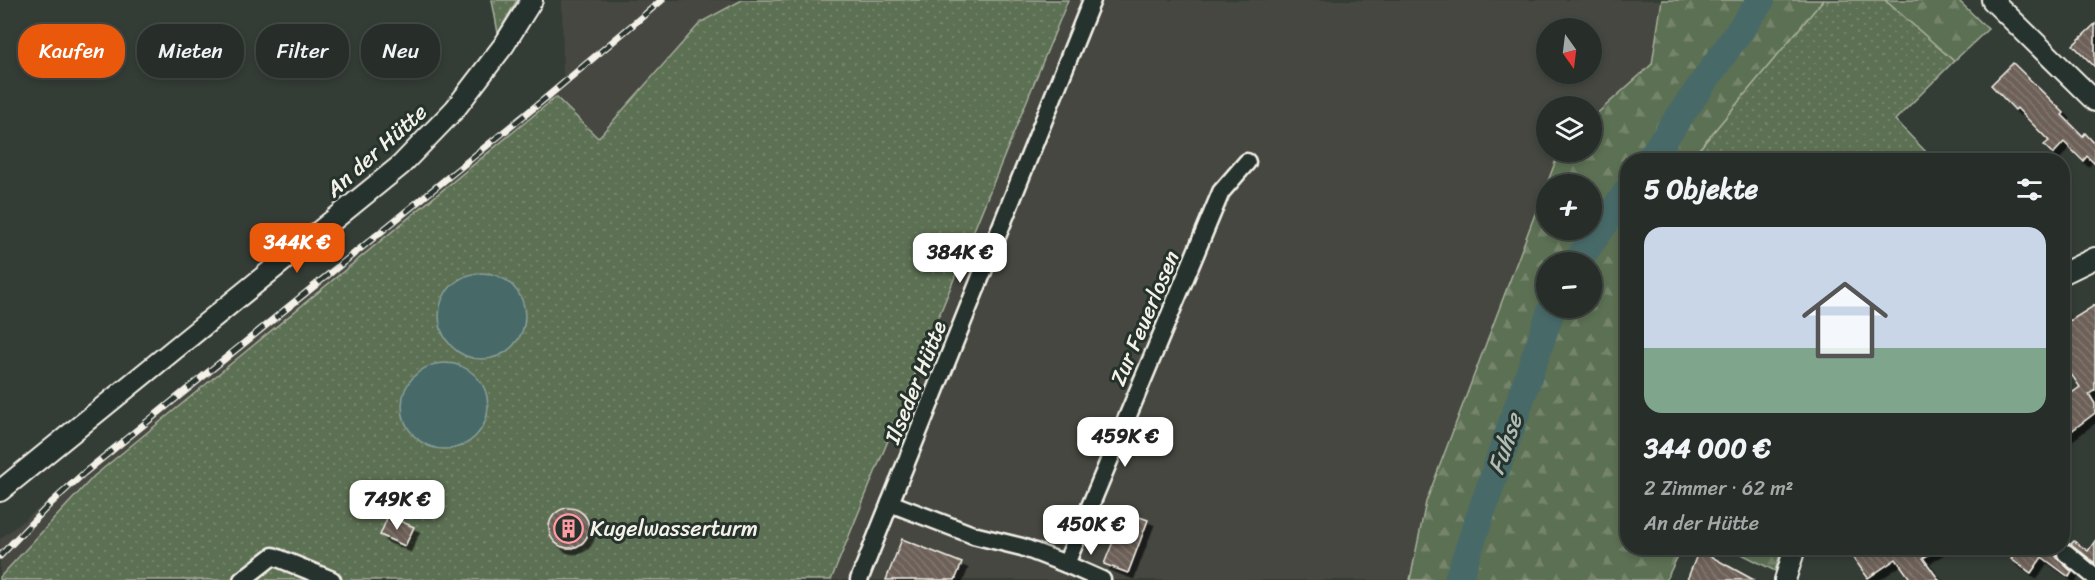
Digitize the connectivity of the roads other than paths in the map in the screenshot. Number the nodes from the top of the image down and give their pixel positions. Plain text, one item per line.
1 (531, 0) edge
2 (1092, 0) edge
3 (1992, 0) edge
4 (2095, 101) edge
5 (1247, 162) dead end
6 (2095, 258) edge
7 (2070, 270) edge
8 (0, 491) edge
9 (890, 503) junction
10 (1793, 555) edge
11 (2068, 555) edge
12 (1066, 564) junction
13 (2095, 577) edge
14 (242, 580) edge
15 (332, 580) edge
16 (859, 580) edge
17 (1102, 580) edge
18 (1785, 580) edge

1 - 8 street, An der Hütte
2 - 9 street, Ilseder Hütte
3 - 4 street
5 - 12 street, Zur Feuerlosen
6 - 7 street
9 - 12 street
9 - 16 street, Ilseder Hütte
10 - 18 street
11 - 13 street
12 - 17 street
14 - 15 street

